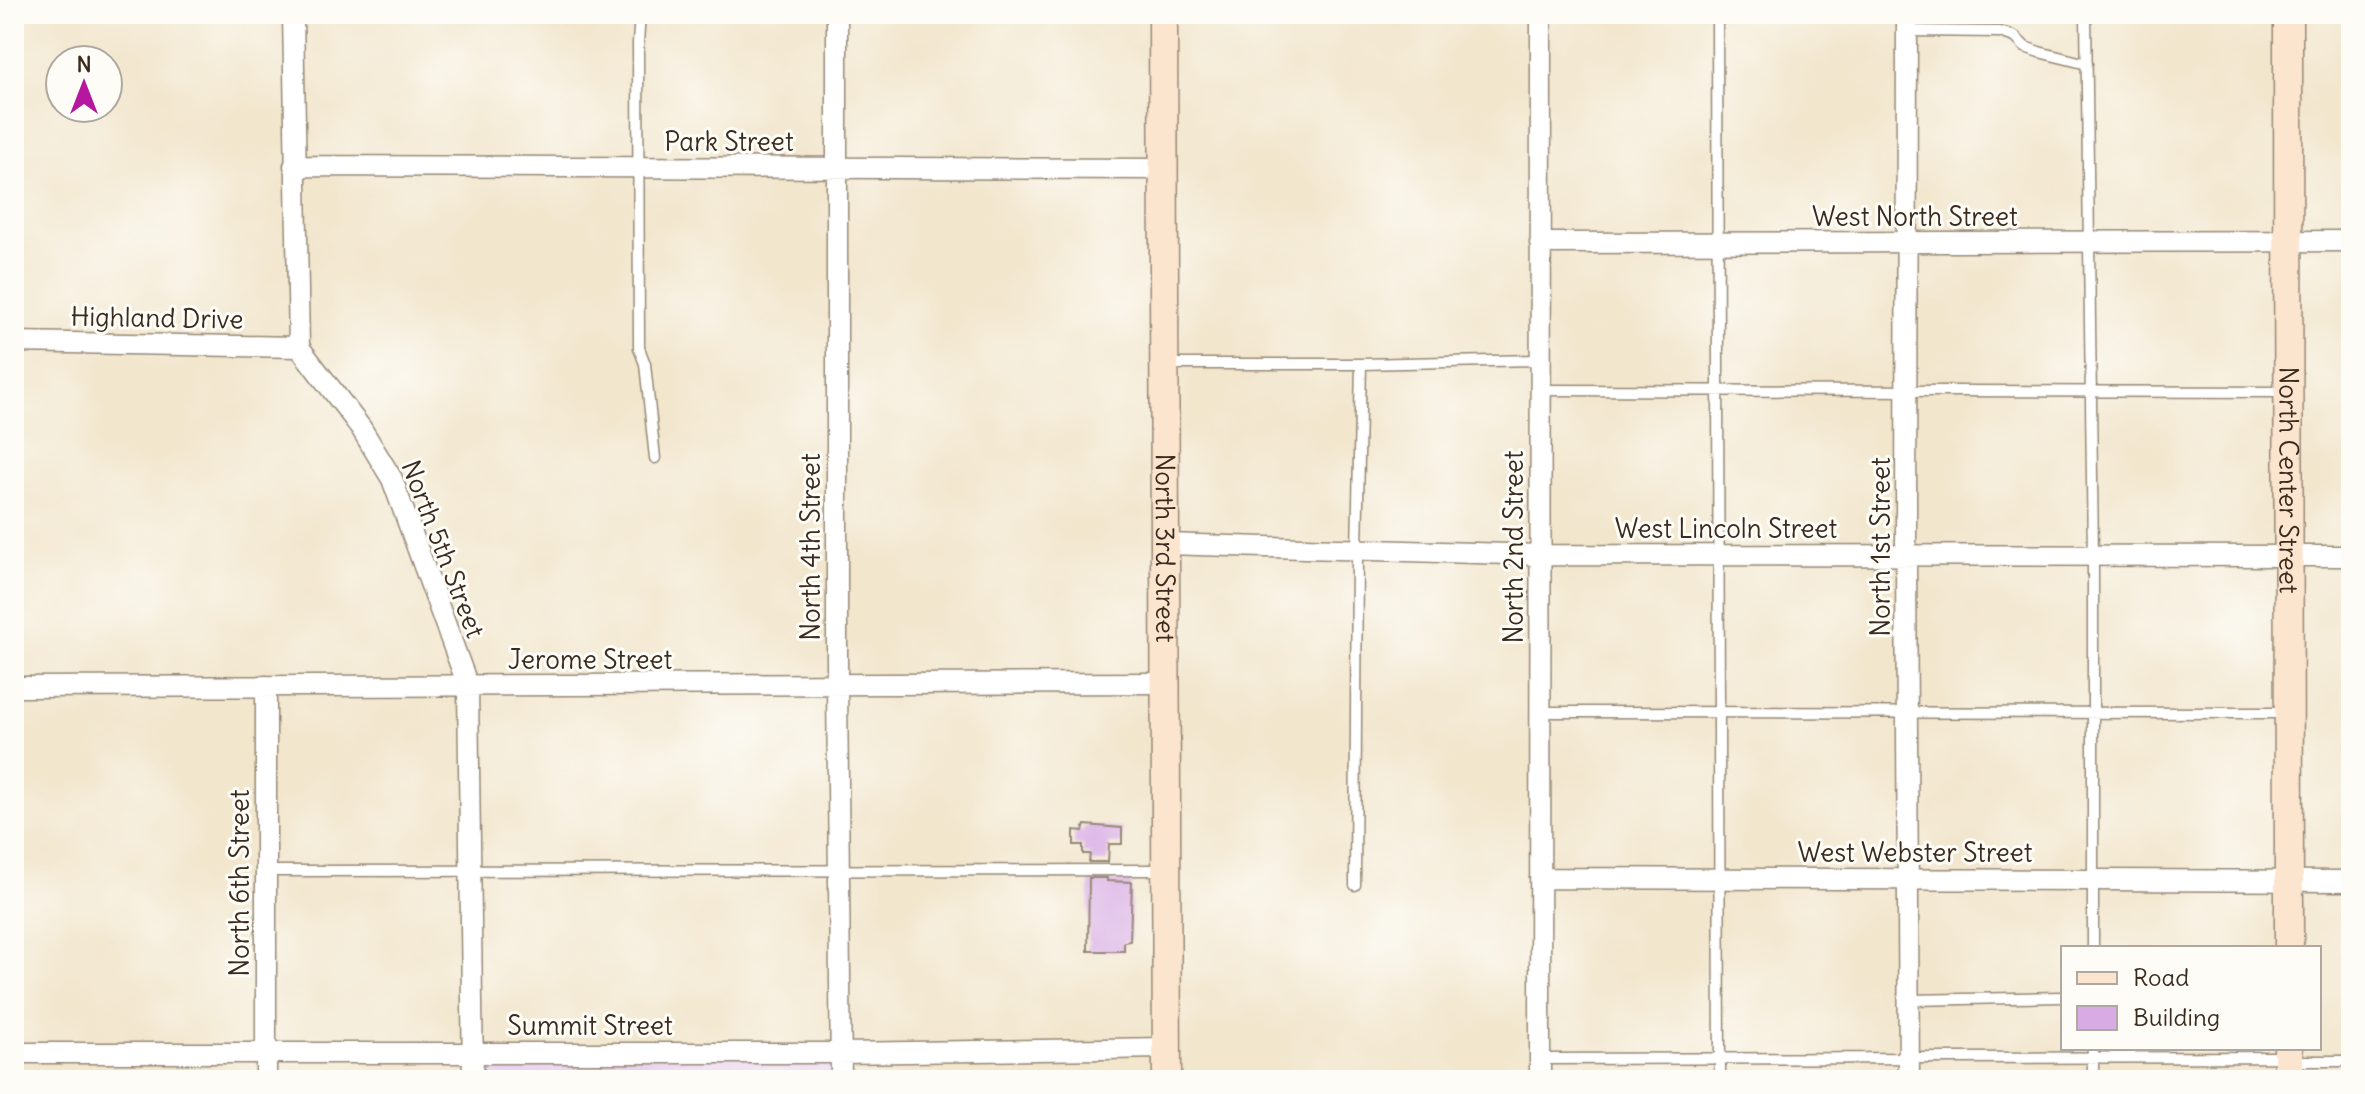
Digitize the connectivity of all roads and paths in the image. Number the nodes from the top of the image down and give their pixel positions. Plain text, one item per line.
1 (293, 14) edge
2 (640, 14) edge
3 (837, 14) edge
4 (1163, 14) edge
5 (1541, 14) edge
6 (1717, 14) edge
7 (2086, 14) edge
8 (2288, 14) edge
9 (1907, 22) edge
10 (2087, 64) junction
11 (294, 166) junction
12 (638, 168) junction
13 (836, 169) junction
14 (1164, 169) junction
15 (2289, 241) junction
16 (2351, 241) edge
17 (2089, 242) junction
18 (1540, 243) junction
19 (1718, 243) junction
20 (1908, 243) junction
21 (14, 342) edge
22 (299, 347) junction
23 (1540, 360) junction
24 (1164, 364) junction
25 (1361, 364) junction
26 (1540, 390) junction
27 (1719, 391) junction
28 (1907, 391) junction
29 (2091, 392) junction
30 (2288, 392) junction
31 (655, 458) dead end
32 (1165, 544) junction
33 (1357, 550) junction
34 (1540, 555) junction
35 (1719, 555) junction
36 (1906, 555) junction
37 (2093, 555) junction
38 (2287, 556) junction
39 (2351, 556) edge
40 (1165, 683) junction
41 (837, 684) junction
42 (266, 686) junction
43 (468, 686) junction
44 (14, 687) edge
45 (1540, 712) junction
46 (1719, 712) junction
47 (1907, 712) junction
48 (2093, 712) junction
49 (2288, 713) junction
50 (1166, 870) junction
51 (266, 871) junction
52 (471, 871) junction
53 (840, 871) junction
54 (1540, 878) junction
55 (1719, 879) junction
56 (1908, 879) junction
57 (2093, 880) junction
58 (2289, 881) junction
59 (2351, 881) edge
60 (1355, 885) dead end
61 (2093, 946) edge
62 (2289, 946) edge
63 (2061, 997) edge
64 (1909, 1000) junction
65 (1166, 1048) junction
66 (266, 1052) junction
67 (473, 1052) junction
68 (14, 1053) edge
69 (841, 1053) junction
70 (2093, 1053) edge
71 (1719, 1059) junction
72 (1909, 1059) junction
73 (2288, 1061) edge
74 (2351, 1061) edge
75 (1540, 1070) edge
76 (266, 1080) edge
77 (473, 1080) edge
78 (841, 1080) edge
79 (1167, 1080) edge
80 (1720, 1080) edge
81 (1909, 1080) edge
82 (2093, 1080) edge

1 - 11 street
2 - 12 lane
3 - 13 street, North 4th Street
4 - 14 street, North 3rd Street
5 - 18 street, North 2nd Street
6 - 19 lane
7 - 10 lane
8 - 15 street, North Center Street
9 - 10 lane
9 - 20 street, North 1st Street
10 - 17 lane
11 - 12 street, Park Street
11 - 22 street
12 - 13 street, Park Street
12 - 31 lane
13 - 14 street, Park Street
13 - 41 street, North 4th Street
14 - 24 street, North 3rd Street
15 - 16 street, West North Street
15 - 17 street, West North Street
15 - 30 street, North Center Street
17 - 20 street, West North Street
17 - 29 lane
18 - 19 street, West North Street
18 - 23 street, North 2nd Street
19 - 20 street, West North Street
19 - 27 lane
20 - 28 street, North 1st Street
21 - 22 street, Highland Drive
22 - 43 street, North 5th Street
23 - 25 lane
23 - 26 street, North 2nd Street
24 - 25 lane
24 - 32 street, North 3rd Street
25 - 33 lane
26 - 27 lane
26 - 34 street, North 2nd Street
27 - 28 lane
27 - 35 lane
28 - 29 lane
28 - 36 street, North 1st Street
29 - 30 lane
29 - 37 lane
30 - 38 street, North Center Street
32 - 33 street, West Lincoln Street
32 - 40 street, North 3rd Street
33 - 34 street, West Lincoln Street
33 - 60 lane
34 - 35 street, West Lincoln Street
34 - 45 street, North 2nd Street
35 - 36 street, West Lincoln Street
35 - 46 lane
36 - 37 street, West Lincoln Street
36 - 47 street, North 1st Street
37 - 38 street, West Lincoln Street
37 - 48 lane
38 - 39 street, West Lincoln Street
38 - 49 street, North Center Street
40 - 41 street, Jerome Street
40 - 50 street, North 3rd Street
41 - 43 street, Jerome Street
41 - 53 street, North 4th Street
42 - 43 street, Jerome Street
42 - 44 street, Jerome Street
42 - 51 street, North 6th Street
43 - 52 street, North 5th Street
45 - 46 lane
45 - 54 street, North 2nd Street
46 - 47 lane
46 - 55 lane
47 - 48 lane
47 - 56 street, North 1st Street
48 - 49 lane
48 - 57 lane
49 - 58 street, North Center Street
50 - 53 lane
50 - 65 street, North 3rd Street
51 - 52 lane
51 - 66 street, North 6th Street
52 - 53 lane
52 - 67 street, North 5th Street
53 - 69 street, North 4th Street
54 - 55 street, West Webster Street
54 - 75 street, North 2nd Street
55 - 56 street, West Webster Street
55 - 71 lane
56 - 57 street, West Webster Street
56 - 64 street, North 1st Street
57 - 58 street, West Webster Street
57 - 61 lane
58 - 59 street, West Webster Street
58 - 62 street, North Center Street
63 - 64 lane
64 - 72 street, North 1st Street
65 - 69 street, Summit Street
65 - 79 street, North 3rd Street
66 - 67 street, Summit Street
66 - 68 street, Summit Street
66 - 76 street, North 6th Street
67 - 69 street, Summit Street
67 - 77 street, North 5th Street
69 - 78 street, North 4th Street
70 - 72 lane
70 - 73 lane
70 - 82 lane
71 - 72 lane
71 - 75 lane
71 - 80 lane
72 - 81 street, North 1st Street
73 - 74 lane

